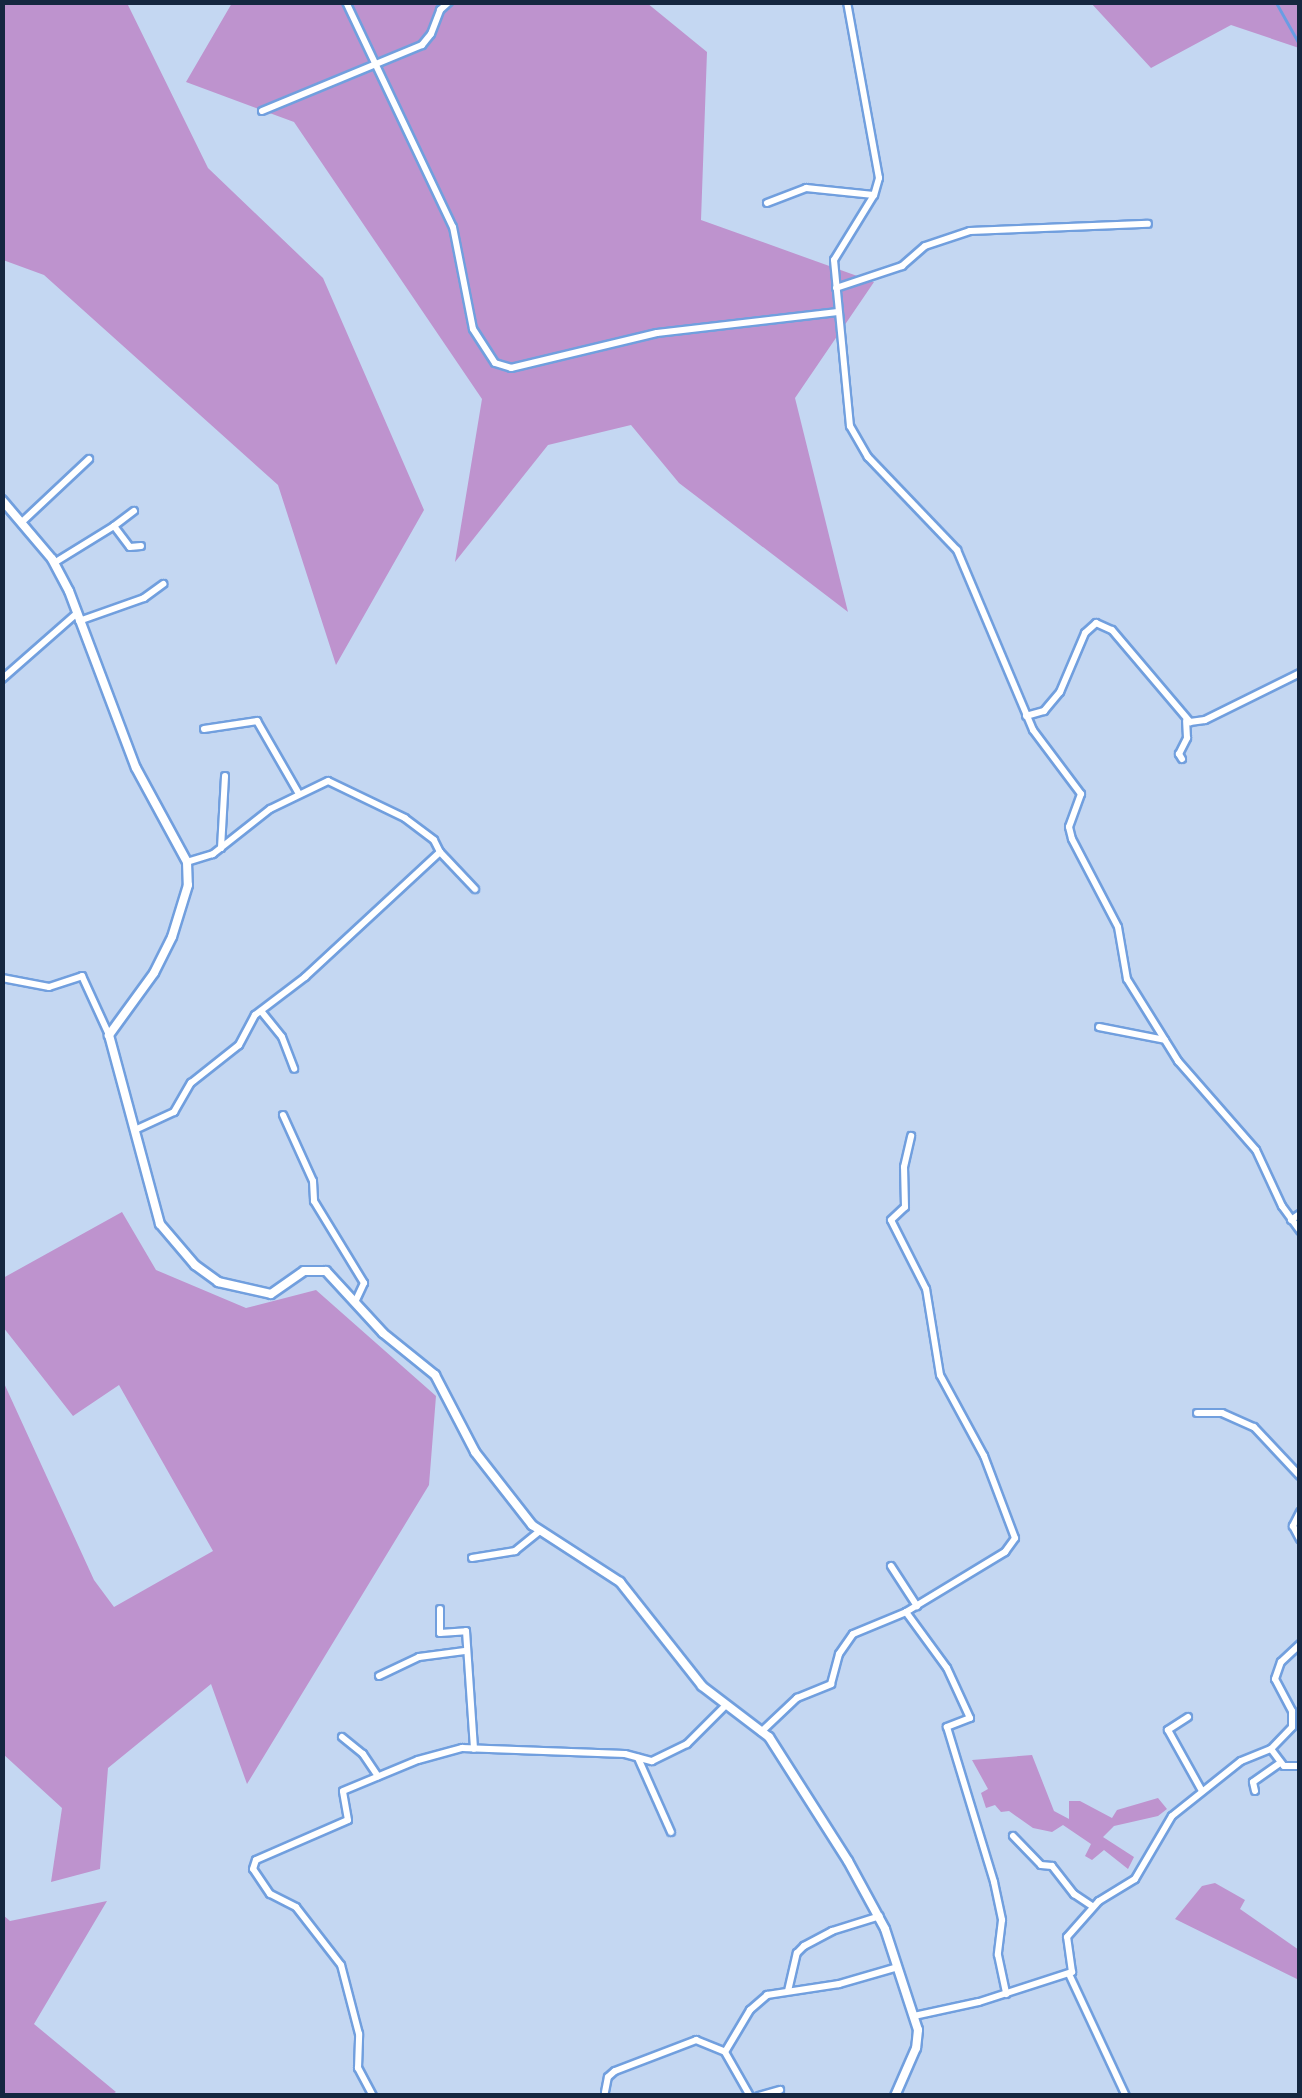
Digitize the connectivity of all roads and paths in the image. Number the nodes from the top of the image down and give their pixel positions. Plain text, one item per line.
1 (346, 2) edge
2 (450, 2) edge
3 (848, 2) edge
4 (376, 63) junction
5 (262, 111) dead end
6 (874, 195) junction
7 (768, 203) dead end
8 (1148, 224) dead end
9 (836, 288) junction
10 (838, 312) junction
11 (90, 460) dead end
12 (2, 500) edge
13 (134, 511) dead end
14 (22, 522) junction
15 (114, 526) junction
16 (140, 546) dead end
17 (54, 563) junction
18 (163, 584) dead end
19 (78, 617) junction
20 (1300, 673) edge
21 (2, 679) edge
22 (1026, 716) junction
23 (1186, 720) junction
24 (204, 729) dead end
25 (1182, 759) dead end
26 (225, 776) dead end
27 (299, 794) junction
28 (221, 848) junction
29 (440, 852) junction
30 (187, 862) junction
31 (475, 889) dead end
32 (2, 978) edge
33 (261, 1012) junction
34 (1100, 1027) dead end
35 (108, 1035) junction
36 (1164, 1040) junction
37 (294, 1069) dead end
38 (283, 1115) dead end
39 (136, 1129) junction
40 (910, 1136) dead end
41 (1300, 1214) edge
42 (1291, 1220) junction
43 (1300, 1231) edge
44 (354, 1302) junction
45 (1197, 1414) dead end
46 (1300, 1476) edge
47 (1300, 1512) edge
48 (540, 1532) junction
49 (1300, 1539) edge
50 (472, 1558) dead end
51 (890, 1566) dead end
52 (917, 1606) junction
53 (440, 1609) dead end
54 (906, 1612) junction
55 (1300, 1644) edge
56 (465, 1651) junction
57 (379, 1676) dead end
58 (724, 1707) junction
59 (1188, 1717) dead end
60 (761, 1732) junction
61 (342, 1737) dead end
62 (1271, 1748) junction
63 (474, 1749) junction
64 (638, 1757) junction
65 (1280, 1762) junction
66 (1300, 1766) edge
67 (378, 1776) junction
68 (1202, 1791) junction
69 (1255, 1791) dead end
70 (671, 1832) dead end
71 (1013, 1836) dead end
72 (1093, 1908) junction
73 (880, 1916) junction
74 (898, 1967) junction
75 (1069, 1974) junction
76 (788, 1991) junction
77 (1006, 1994) junction
78 (914, 2016) junction
79 (725, 2052) junction
80 (780, 2090) dead end
81 (605, 2092) dead end
82 (373, 2096) edge
83 (750, 2096) edge
84 (760, 2096) edge
85 (895, 2096) edge
86 (1126, 2096) edge

1 - 4 street
2 - 4 street
3 - 6 street
4 - 5 street
4 - 10 street
6 - 7 street
6 - 9 street
8 - 9 street
9 - 10 street
10 - 22 street
11 - 14 street
12 - 14 street
13 - 15 street
14 - 17 street
15 - 16 street
15 - 17 street
17 - 19 street
18 - 19 street
19 - 21 street
19 - 30 street
20 - 23 street
22 - 23 street
22 - 36 street
23 - 25 street
24 - 27 street
26 - 28 street
27 - 28 street
27 - 29 street
28 - 30 street
29 - 31 street
29 - 33 street
30 - 35 street
32 - 35 street
33 - 37 street
33 - 39 street
34 - 36 street
35 - 39 street
36 - 42 street
38 - 44 street
39 - 44 street
40 - 52 street
41 - 42 street
42 - 43 street
44 - 48 street
45 - 46 street
47 - 49 street
48 - 50 street
48 - 58 street
51 - 52 street
52 - 54 street
53 - 56 street
54 - 60 street
54 - 77 street
55 - 62 street
56 - 57 street
56 - 63 street
58 - 60 street
58 - 64 street
59 - 68 street
60 - 73 street
61 - 67 street
62 - 65 street
62 - 68 street
63 - 64 street
63 - 67 street
64 - 70 street
65 - 66 street
65 - 69 street
67 - 82 street
68 - 72 street
71 - 72 street
72 - 75 street
73 - 74 street
73 - 76 street
74 - 76 street
74 - 78 street
75 - 77 street
75 - 86 street
76 - 79 street
77 - 78 street
78 - 85 street
79 - 81 street
79 - 83 street
80 - 84 street

